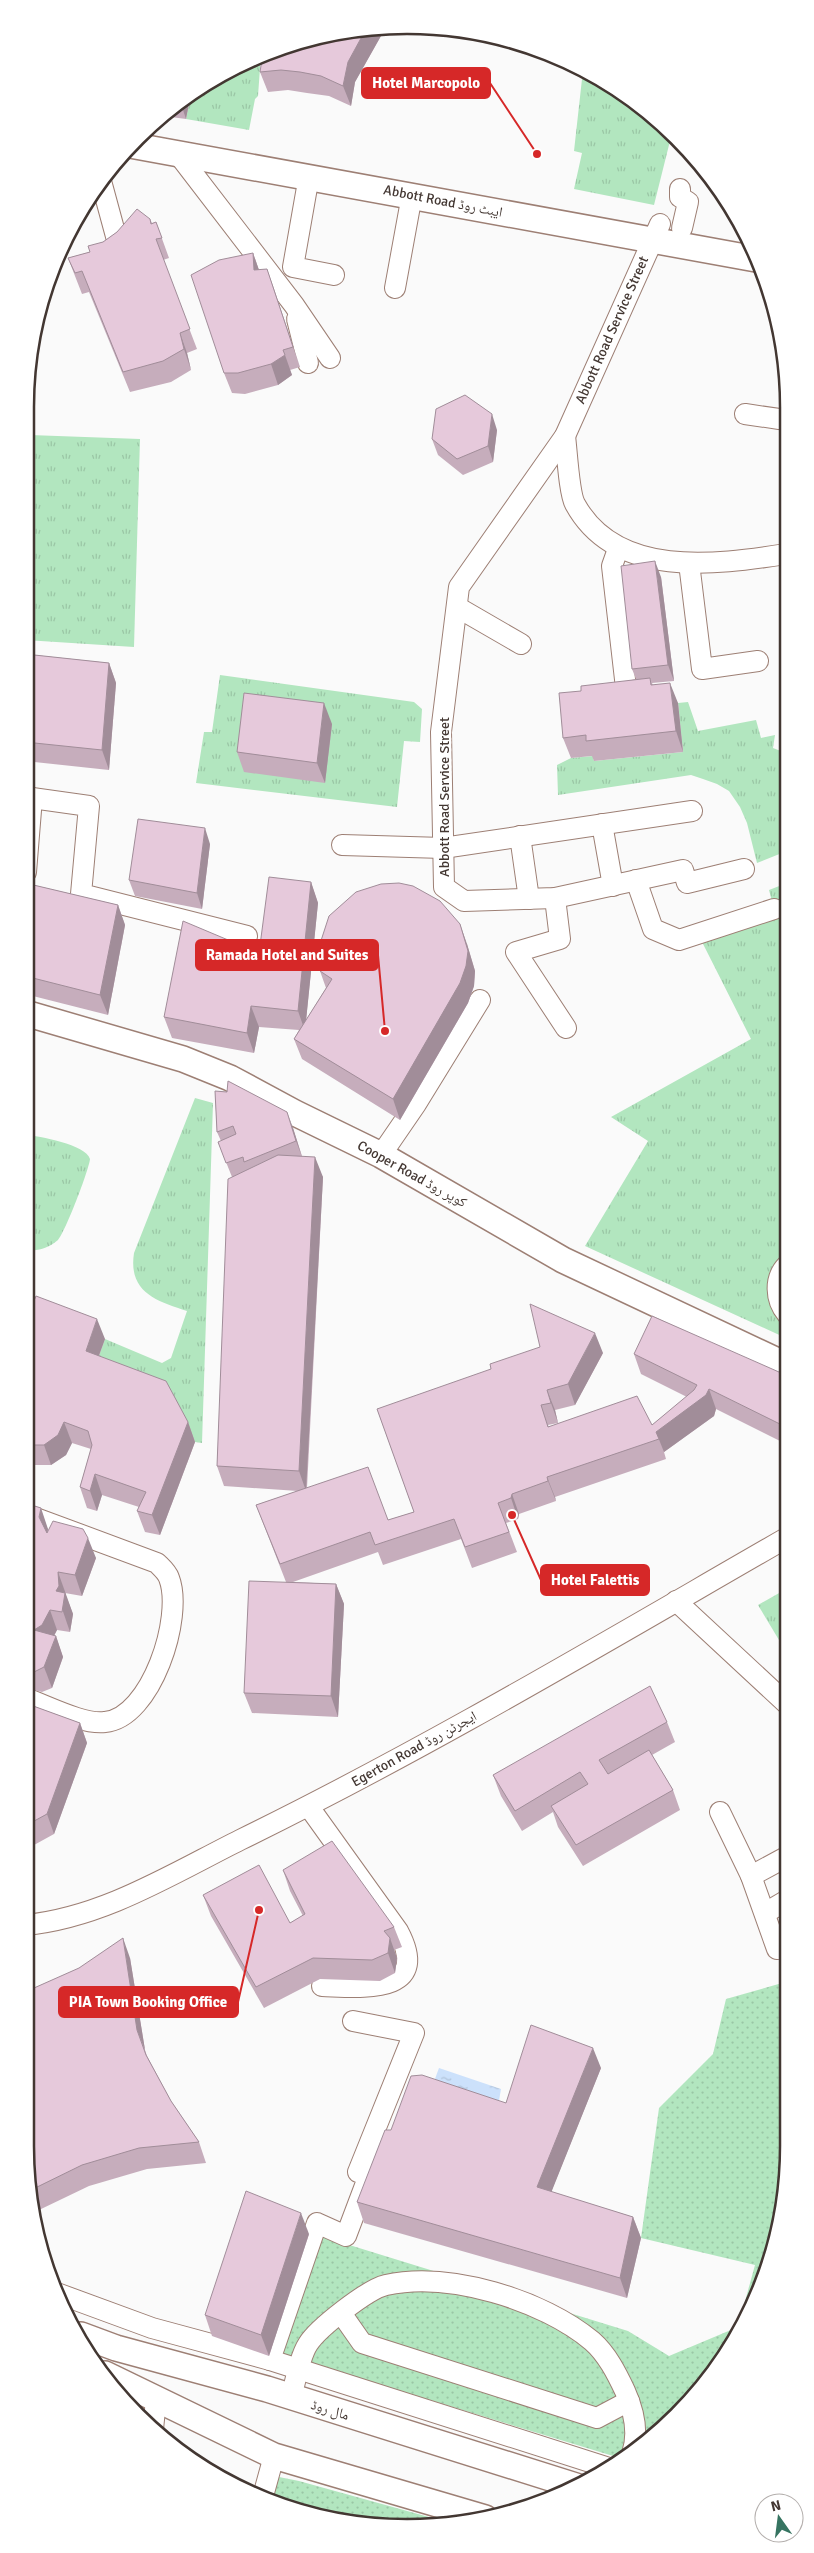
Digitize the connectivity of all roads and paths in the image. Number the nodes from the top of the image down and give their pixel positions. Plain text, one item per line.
1 (153, 134) edge
2 (139, 147) edge
3 (178, 154) junction
4 (309, 176) junction
5 (680, 189) dead end
6 (104, 191) edge
7 (412, 195) junction
8 (664, 231) junction
9 (740, 239) edge
10 (117, 240) edge
11 (749, 257) edge
12 (334, 275) dead end
13 (395, 288) dead end
14 (294, 305) junction
15 (330, 358) dead end
16 (308, 362) dead end
17 (745, 414) dead end
18 (780, 419) edge
19 (565, 436) junction
20 (618, 549) junction
21 (780, 555) edge
22 (689, 562) junction
23 (457, 606) junction
24 (521, 644) dead end
25 (758, 661) dead end
26 (626, 688) edge
27 (34, 798) edge
28 (692, 811) dead end
29 (602, 824) junction
30 (520, 836) junction
31 (342, 844) dead end
32 (443, 848) junction
33 (744, 869) dead end
34 (636, 880) junction
35 (613, 886) junction
36 (554, 898) junction
37 (528, 899) junction
38 (774, 909) dead end
39 (247, 936) dead end
40 (480, 1000) dead end
41 (34, 1015) edge
42 (566, 1028) dead end
43 (381, 1155) junction
44 (780, 1277) edge
45 (780, 1298) edge
46 (780, 1362) edge
47 (34, 1517) edge
48 (780, 1542) edge
49 (676, 1601) junction
50 (780, 1698) edge
51 (34, 1701) edge
52 (309, 1807) junction
53 (720, 1812) dead end
54 (780, 1860) edge
55 (751, 1876) junction
56 (780, 1904) edge
57 (765, 1913) junction
58 (34, 1924) edge
59 (777, 1949) dead end
60 (322, 1986) dead end
61 (353, 2021) dead end
62 (65, 2296) edge
63 (341, 2313) junction
64 (87, 2337) edge
65 (116, 2348) junction
66 (270, 2360) junction
67 (108, 2368) edge
68 (299, 2370) junction
69 (116, 2380) edge
70 (291, 2398) junction
71 (156, 2400) junction
72 (629, 2401) junction
73 (154, 2420) edge
74 (634, 2442) edge
75 (274, 2456) junction
76 (600, 2465) edge
77 (567, 2483) edge
78 (264, 2491) edge
79 (470, 2514) edge

1 - 8 main road, Abbott Road ایبٹ روڈ
2 - 3 main road, Abbott Road ایبٹ روڈ
3 - 4 main road, Abbott Road ایبٹ روڈ
3 - 14 street
4 - 7 main road, Abbott Road ایبٹ روڈ
4 - 12 street
5 - 8 street, Abbott Road Service Street
6 - 10 street
7 - 8 main road, Abbott Road ایبٹ روڈ
7 - 13 street
8 - 9 main road, Abbott Road ایبٹ روڈ
8 - 11 main road, Abbott Road ایبٹ روڈ
8 - 19 street, Abbott Road Service Street
14 - 15 street
14 - 16 street
17 - 18 street
19 - 20 street
19 - 23 street, Abbott Road Service Street
20 - 22 street
20 - 26 street
21 - 22 street
22 - 25 street
23 - 24 street
23 - 32 street, Abbott Road Service Street
27 - 39 street
28 - 29 street
29 - 30 street
29 - 35 street
30 - 32 street
30 - 37 street
31 - 32 street
32 - 37 street, Abbott Road Service Street
33 - 34 street, Abbott Road Service Street
34 - 35 street, Abbott Road Service Street
34 - 38 street
35 - 36 street, Abbott Road Service Street
36 - 37 street, Abbott Road Service Street
36 - 42 street
40 - 43 street
41 - 43 main road, Cooper Road کوپر روڈ
43 - 46 main road, Cooper Road کوپر روڈ
44 - 45 street
47 - 51 street
48 - 49 street, Egerton Road ایجرٹن روڈ
49 - 50 street
49 - 52 street, Egerton Road ایجرٹن روڈ
52 - 58 street, Egerton Road ایجرٹن روڈ
52 - 60 street
53 - 55 street
54 - 55 street
55 - 57 street
56 - 57 street
57 - 59 street
61 - 66 street
62 - 66 street
63 - 68 street
63 - 72 street
63 - 72 street
64 - 65 main road, مال روڈ
65 - 67 main road
65 - 70 main road, مال روڈ
66 - 68 street
68 - 70 street
68 - 76 street
69 - 71 main road
70 - 77 main road, مال روڈ
71 - 73 street
71 - 75 main road
72 - 74 street
75 - 78 street
75 - 79 main road

